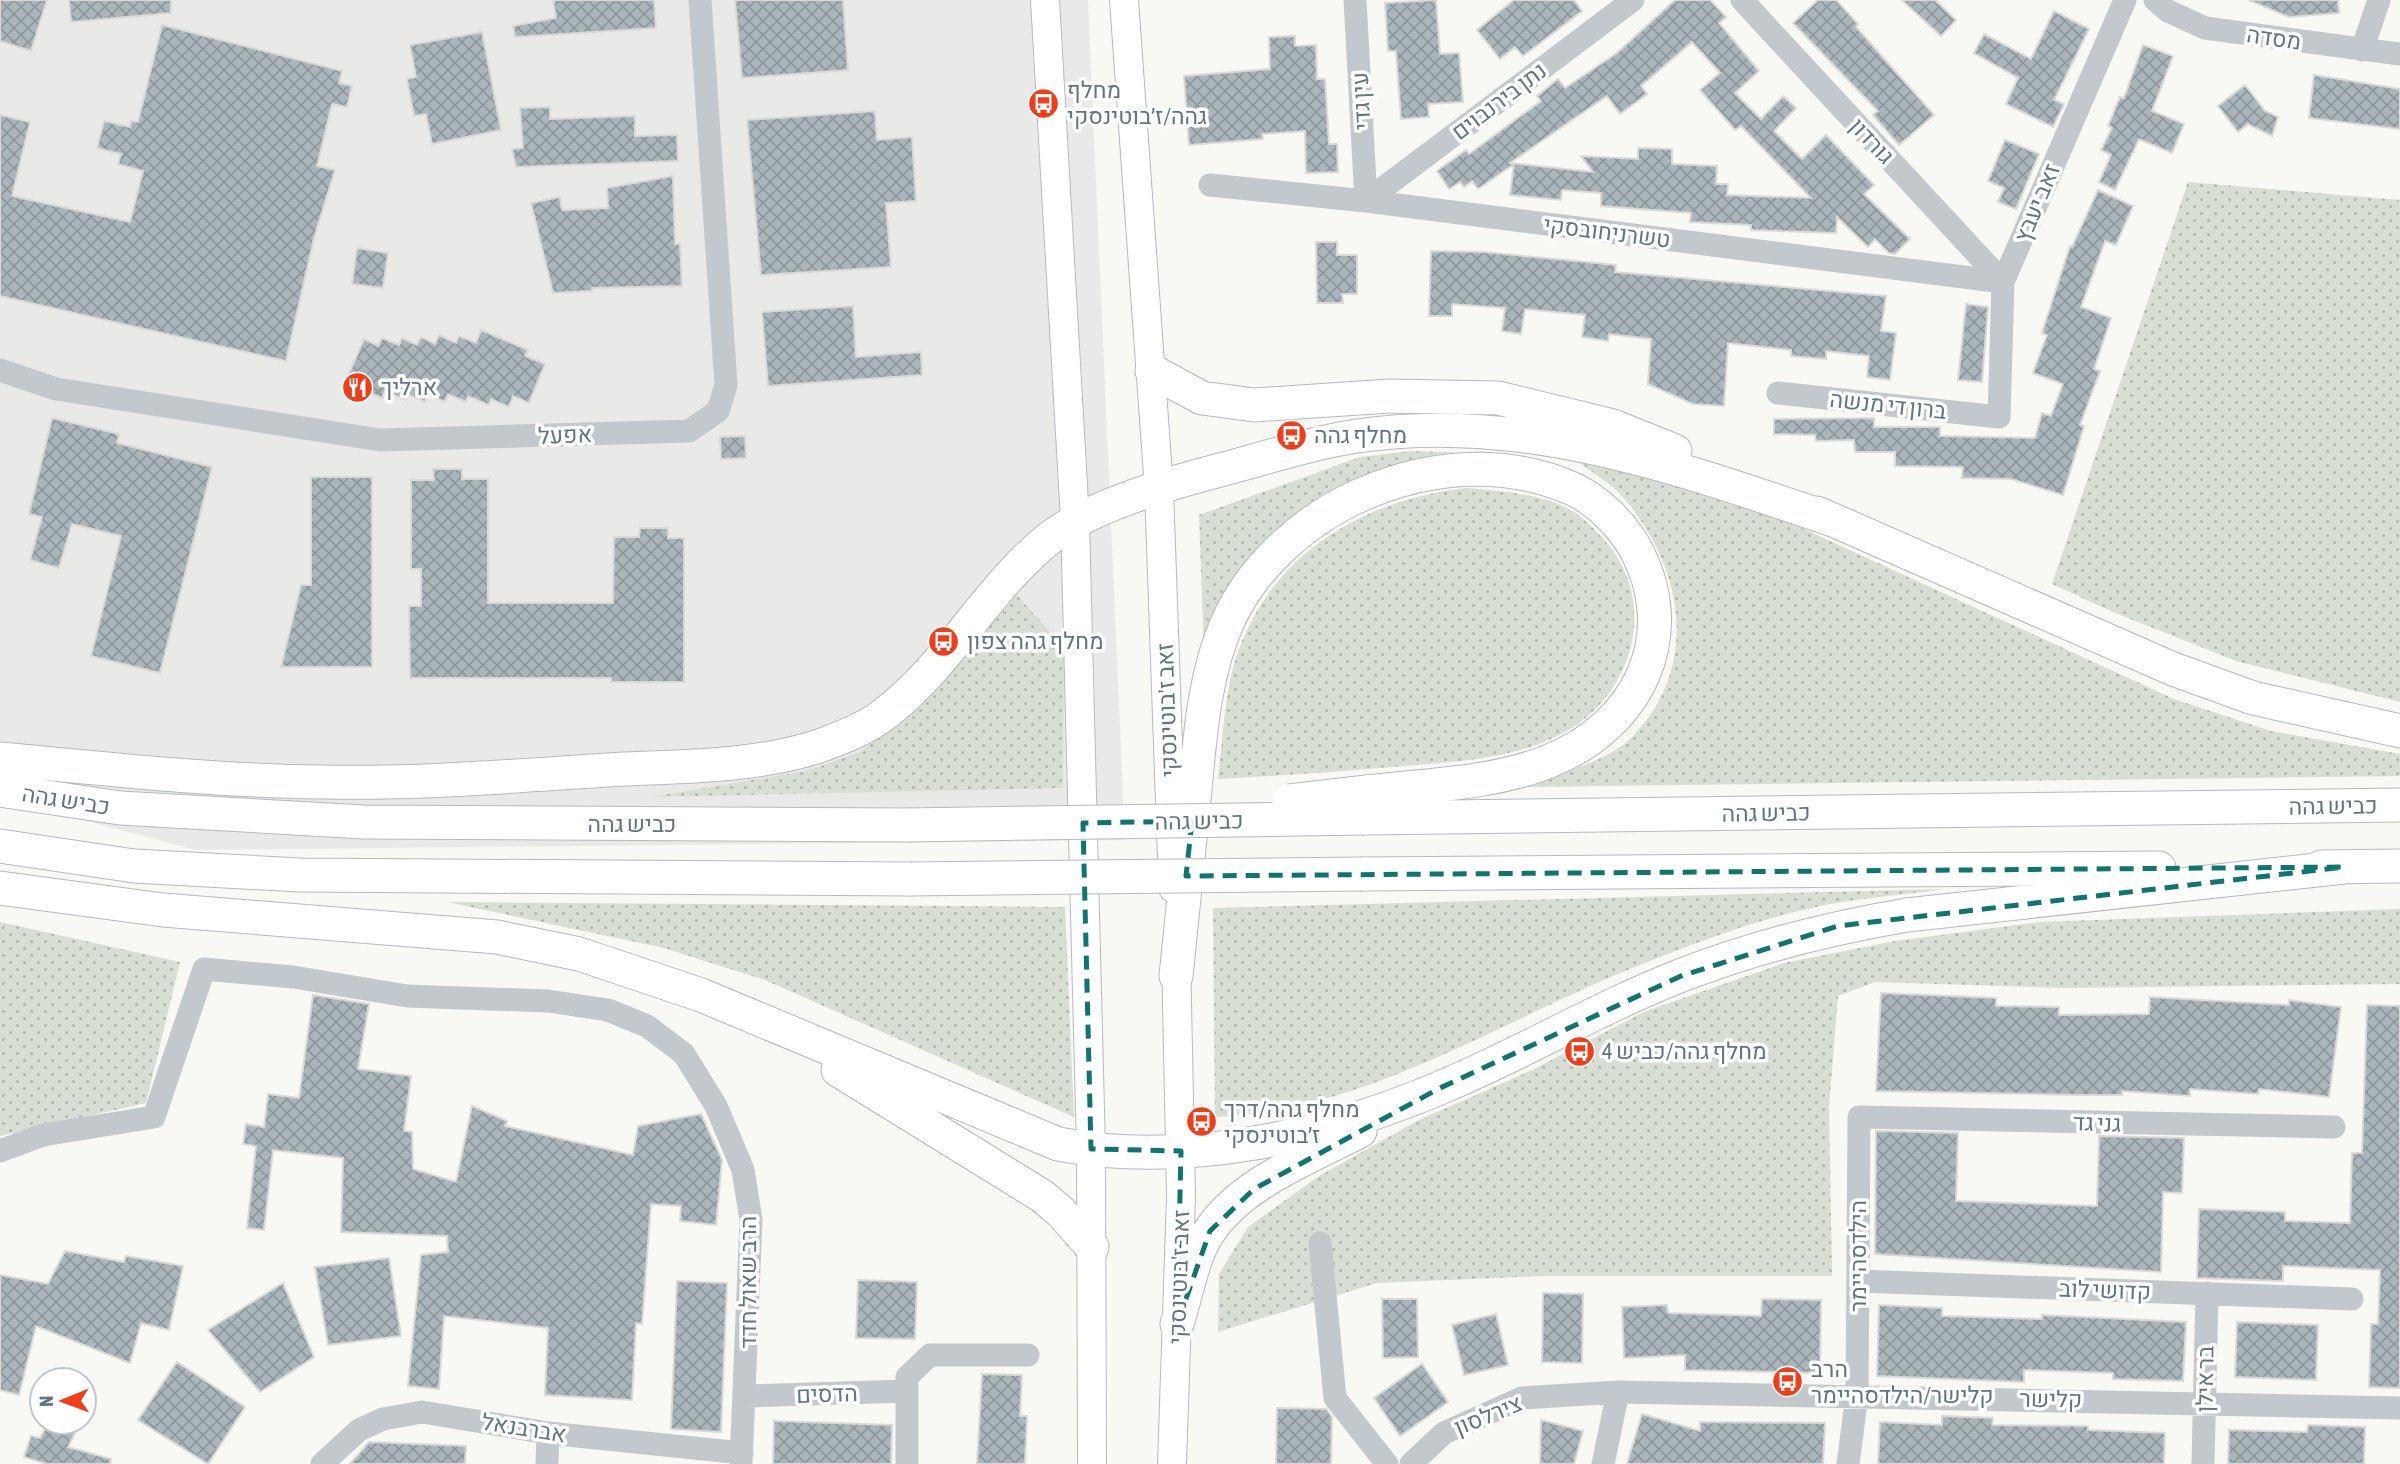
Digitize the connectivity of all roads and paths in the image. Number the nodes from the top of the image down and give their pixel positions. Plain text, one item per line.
1 (700, 0) edge
2 (1045, 0) edge
3 (1124, 0) edge
4 (1355, 0) edge
5 (1633, 0) edge
6 (1742, 0) edge
7 (2125, 0) edge
8 (2155, 0) edge
9 (2379, 0) edge
10 (2362, 50) junction
11 (2400, 54) edge
12 (1210, 185) dead end
13 (1366, 201) junction
14 (2003, 282) junction
15 (0, 370) edge
16 (1152, 372) junction
17 (1778, 393) dead end
18 (1999, 417) joint
19 (1159, 489) junction
20 (1075, 520) junction
21 (1836, 521) junction
22 (2400, 731) edge
23 (0, 759) edge
24 (0, 790) edge
25 (1365, 805) junction
26 (2400, 805) edge
27 (0, 846) edge
28 (2400, 866) edge
29 (2344, 867) junction
30 (0, 888) edge
31 (1176, 976) junction
32 (749, 1016) junction
33 (1440, 1088) junction
34 (1859, 1117) joint
35 (2334, 1127) dead end
36 (1091, 1149) junction
37 (0, 1151) edge
38 (1181, 1151) junction
39 (1320, 1242) dead end
40 (1092, 1247) junction
41 (1858, 1281) junction
42 (2207, 1293) junction
43 (2352, 1298) dead end
44 (1177, 1324) junction
45 (1028, 1355) dead end
46 (907, 1391) junction
47 (1618, 1392) junction
48 (1857, 1395) junction
49 (747, 1396) junction
50 (2204, 1403) junction
51 (2400, 1408) edge
52 (548, 1433) junction
53 (742, 1458) edge
54 (322, 1464) edge
55 (547, 1464) edge
56 (907, 1464) edge
57 (1092, 1464) edge
58 (1172, 1464) edge
59 (1387, 1464) edge
60 (1411, 1464) edge
61 (1603, 1464) edge
62 (1848, 1464) edge
63 (2203, 1464) edge

1 - 15 street, אפעל
2 - 20 main road
3 - 16 main road, זאב ז'בוטינסקי
4 - 13 street, עין גדי
5 - 13 street, נתן בירנבוים
6 - 14 street, גורדון
7 - 14 street, זאב יעבץ
8 - 10 street, מסדה
9 - 10 street
10 - 11 street, מסדה
12 - 13 street, טשרניחובסקי
13 - 14 street, טשרניחובסקי
14 - 18 street, זאב יעבץ
16 - 19 main road, זאב ז'בוטינסקי
16 - 21 highway
17 - 18 street, ברון די מנשה
19 - 20 highway
19 - 21 highway
19 - 31 main road, זאב ז'בוטינסקי
20 - 23 highway
20 - 36 main road
21 - 22 highway
24 - 25 highway, כביש גהה, bridge
25 - 26 highway, כביש גהה
25 - 31 highway
27 - 29 highway, bridge
28 - 29 highway
29 - 33 highway
30 - 32 highway
31 - 38 main road, זאב ז'בוטינסקי
32 - 36 highway
32 - 40 highway
33 - 38 highway
33 - 44 highway
34 - 35 street, גני גד
34 - 41 street, הילדסהיימר
36 - 38 highway
36 - 40 main road
37 - 49 street, הרב שאול חדד
38 - 44 main road, זאב ז'בוטינסקי
39 - 59 street
40 - 57 main road
41 - 42 street, קדושי לוב
41 - 48 street, הילדסהיימר
42 - 43 street, קדושי לוב
42 - 50 street, בר אילן
44 - 58 main road, זאב ז'בוטינסקי
45 - 46 street
46 - 49 street, הדסים
46 - 56 street
47 - 48 street, קלישר
47 - 60 street, צירלסון
47 - 61 street
48 - 50 street, קלישר
48 - 62 street, הילדסהיימר
49 - 53 street, הרב שאול חדד
50 - 51 street, קלישר
50 - 63 street, בר אילן
52 - 53 street, אברבנאל
52 - 54 street, אברבנאל
52 - 55 street

